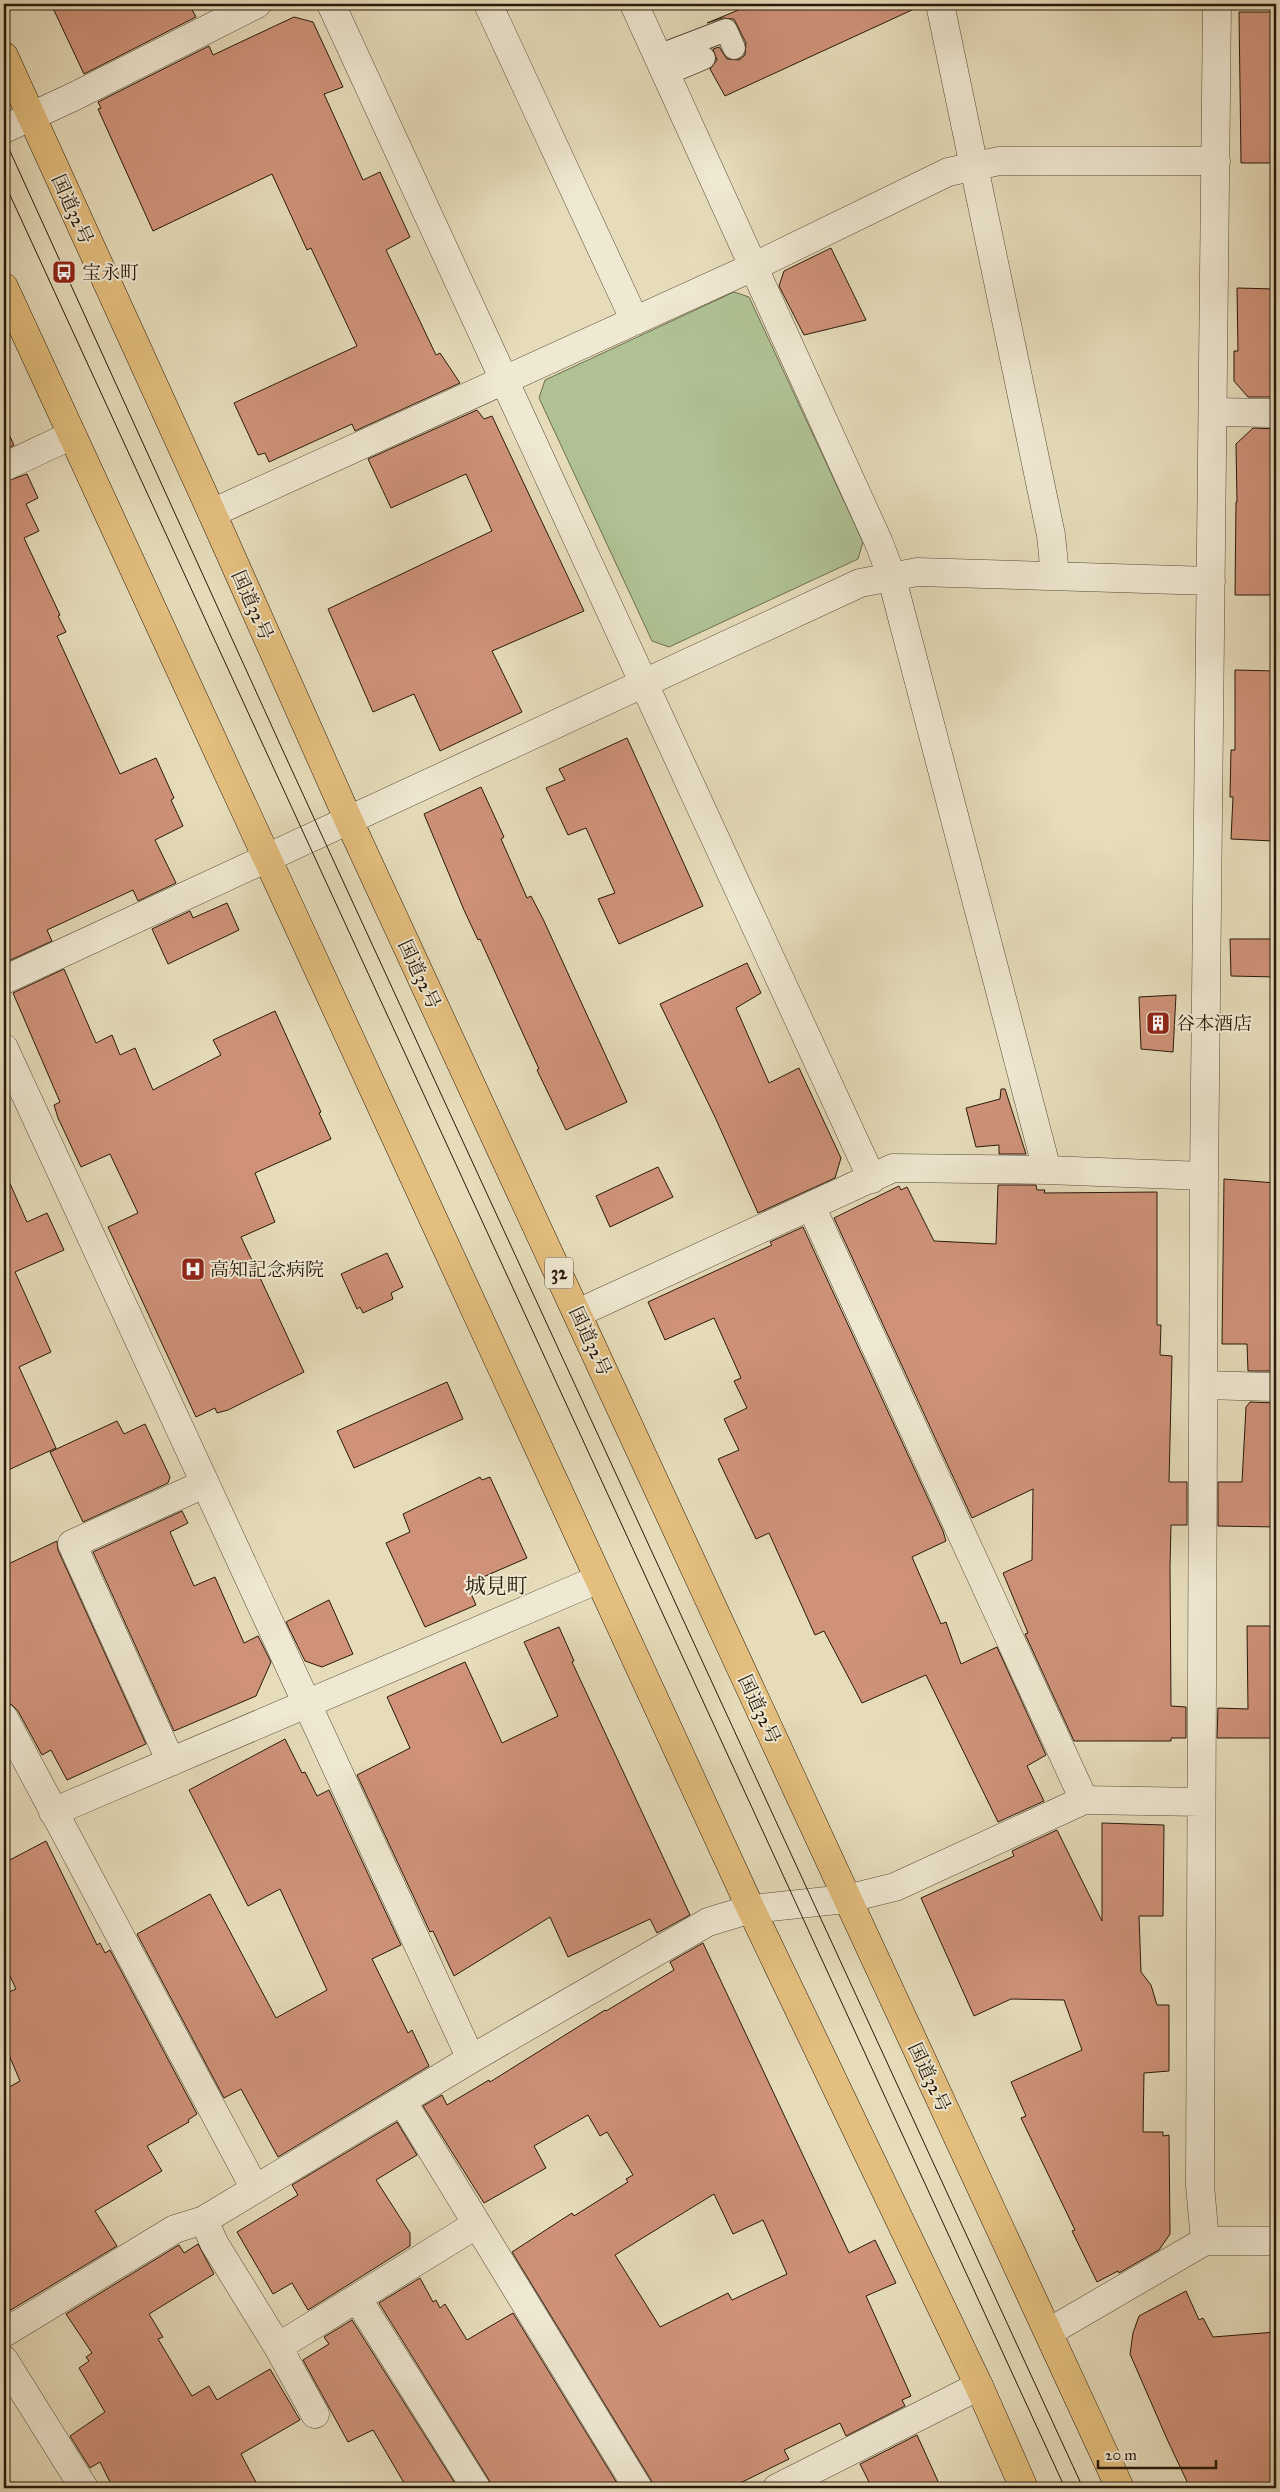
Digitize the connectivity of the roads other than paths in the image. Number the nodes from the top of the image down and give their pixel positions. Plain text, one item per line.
1 (257, 4) edge
2 (331, 4) edge
3 (488, 4) edge
4 (634, 4) edge
5 (940, 4) edge
6 (1217, 4) edge
7 (734, 48) dead end
8 (4, 56) edge
9 (704, 58) dead end
10 (662, 65) junction
11 (32, 117) junction
12 (4, 129) edge
13 (1216, 161) junction
14 (974, 165) junction
15 (753, 267) junction
16 (4, 287) edge
17 (635, 321) junction
18 (503, 380) junction
19 (1213, 412) junction
20 (1276, 413) edge
21 (72, 435) junction
22 (4, 467) edge
23 (212, 513) junction
24 (891, 575) junction
25 (1055, 575) junction
26 (1211, 581) junction
27 (645, 684) junction
28 (348, 821) junction
29 (266, 858) junction
30 (4, 980) edge
31 (4, 1048) edge
32 (1047, 1170) junction
33 (1204, 1176) junction
34 (872, 1179) junction
35 (811, 1206) junction
36 (578, 1312) junction
37 (1204, 1385) junction
38 (1276, 1387) edge
39 (204, 1484) junction
40 (599, 1579) junction
41 (306, 1706) junction
42 (4, 1718) edge
43 (172, 1762) junction
44 (1084, 1800) junction
45 (1201, 1802) junction
46 (53, 1812) junction
47 (846, 1899) junction
48 (751, 1909) junction
49 (470, 2059) junction
50 (402, 2101) junction
51 (255, 2189) junction
52 (204, 2220) junction
53 (477, 2224) junction
54 (1205, 2241) junction
55 (1276, 2241) edge
56 (357, 2298) junction
57 (1049, 2332) junction
58 (4, 2333) edge
59 (278, 2347) junction
60 (4, 2360) edge
61 (979, 2386) junction
62 (315, 2414) dead end
63 (84, 2488) edge
64 (476, 2488) edge
65 (638, 2488) edge
66 (777, 2488) edge
67 (1024, 2488) edge
68 (1120, 2488) edge

1 - 11 street
2 - 18 street
3 - 17 street
4 - 10 street
5 - 14 street
6 - 13 street
7 - 10 lane
8 - 11 highway, 国道32号 / 32
9 - 10 lane
10 - 15 street
11 - 12 street
11 - 23 highway, 国道32号 / 32
13 - 14 street
13 - 19 street
14 - 15 street
14 - 25 street
15 - 17 street
15 - 24 street
16 - 21 highway
17 - 18 street
18 - 23 street
18 - 27 street
19 - 20 street
19 - 26 street
21 - 22 street
21 - 29 highway
23 - 28 highway, 国道32号 / 32
24 - 25 street
24 - 27 street
24 - 32 street
25 - 26 street
26 - 33 street
27 - 28 street
27 - 34 street
28 - 29 street
28 - 36 highway, 国道32号 / 32
29 - 30 street
29 - 40 highway
31 - 39 street
32 - 33 street
32 - 34 street
33 - 37 street
34 - 35 street
35 - 36 street
35 - 44 street
36 - 47 highway, 国道32号 / 32
37 - 38 street
37 - 45 street
39 - 41 street
39 - 43 street
40 - 41 street
40 - 48 highway
41 - 43 street
41 - 49 street
42 - 46 street
43 - 46 street
44 - 45 street
44 - 47 street
45 - 54 street
46 - 51 street
47 - 48 street
47 - 57 highway, 国道32号 / 32
48 - 49 street
48 - 61 highway
49 - 50 street
50 - 51 street
50 - 53 street
51 - 52 street
52 - 58 street
52 - 59 street
53 - 56 street
53 - 65 street
54 - 55 street
54 - 57 street
56 - 59 street
56 - 64 street
57 - 68 highway, 国道32号 / 32
59 - 62 street
60 - 63 street
61 - 66 street
61 - 67 highway

